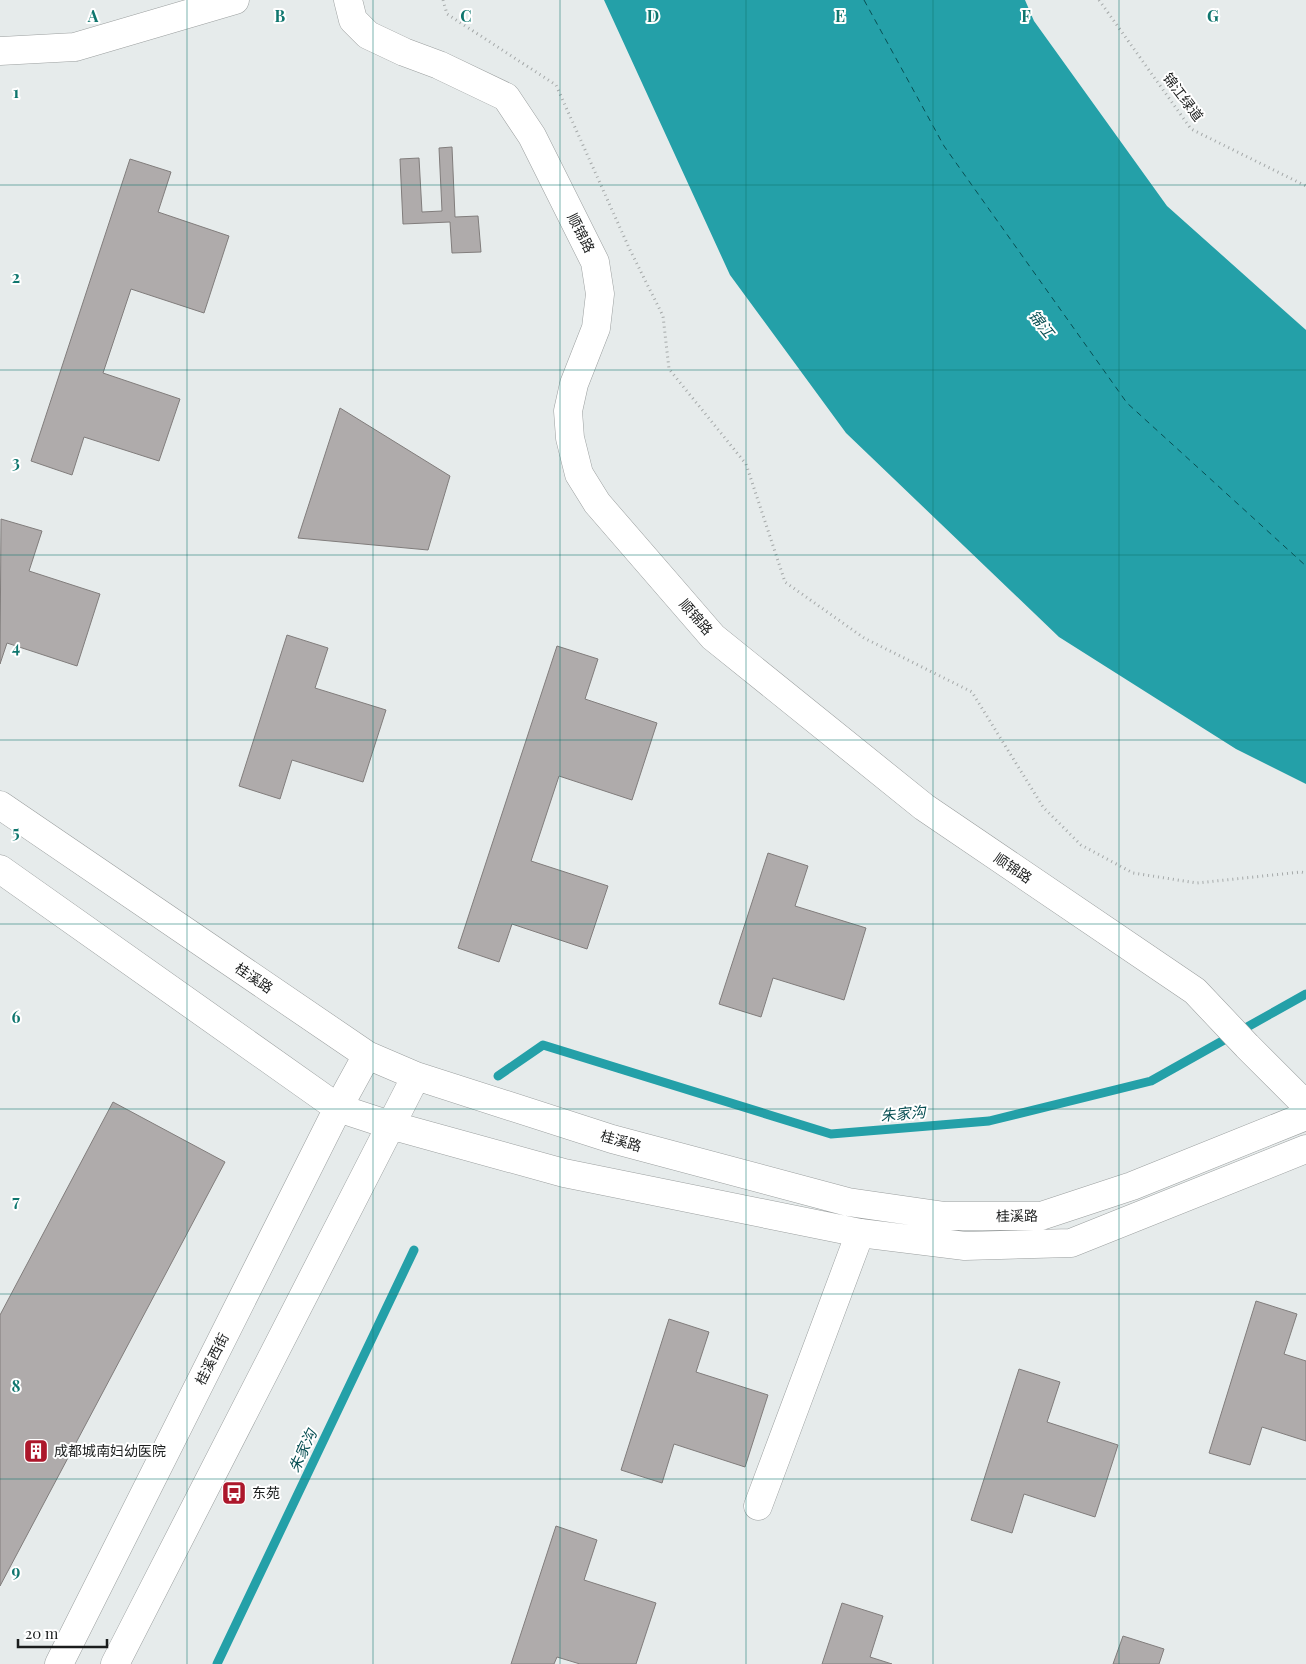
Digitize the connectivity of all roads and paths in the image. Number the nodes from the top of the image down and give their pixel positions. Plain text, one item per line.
1 (235, 0) edge
2 (348, 0) edge
3 (443, 0) edge
4 (1099, 0) edge
5 (0, 51) edge
6 (1306, 186) edge
7 (0, 805) edge
8 (0, 869) edge
9 (1306, 873) edge
10 (367, 1055) junction
11 (416, 1076) junction
12 (1306, 1105) edge
13 (338, 1108) junction
14 (1306, 1116) edge
15 (390, 1126) junction
16 (1306, 1149) edge
17 (860, 1233) junction
18 (758, 1506) dead end
19 (59, 1664) edge
20 (115, 1664) edge

1 - 5 street
2 - 12 street, 顺锦路
3 - 9 path
4 - 6 path, 锦江绿道
7 - 10 street, 桂溪路
8 - 13 street, 桂溪路
10 - 11 street, 桂溪路
10 - 13 street, 桂溪西街
11 - 14 street, 桂溪路
11 - 15 street
13 - 15 street, 桂溪路
13 - 19 street, 桂溪西街
15 - 17 street, 桂溪路
15 - 20 street
16 - 17 street, 桂溪路
17 - 18 street

